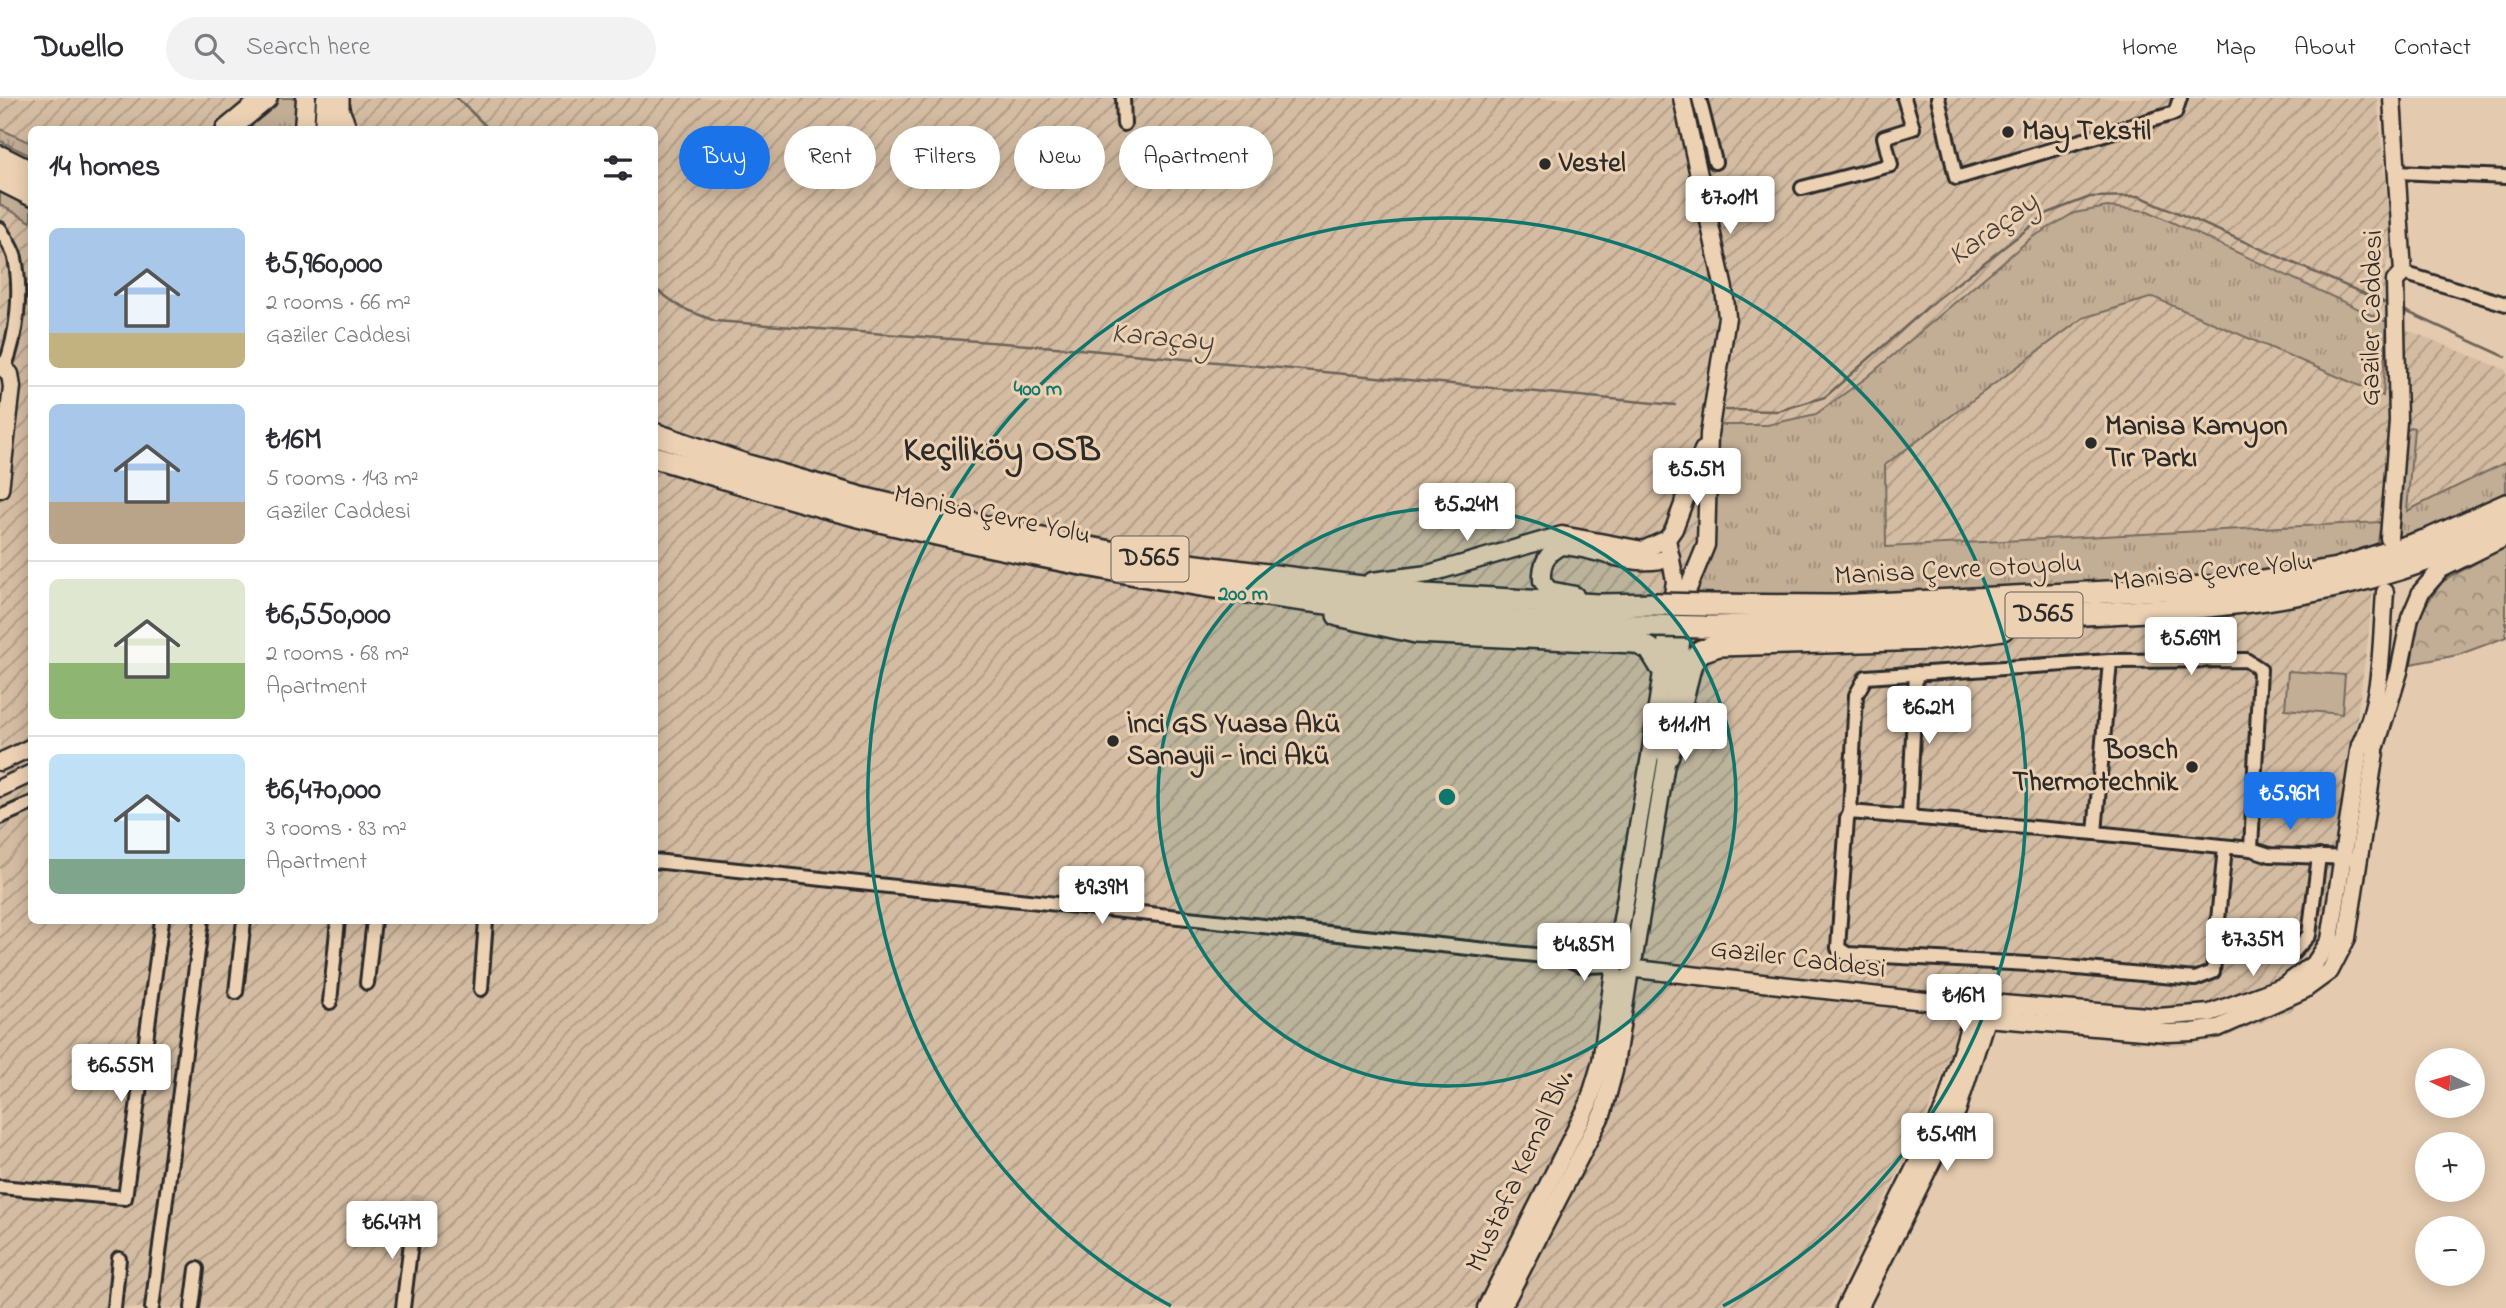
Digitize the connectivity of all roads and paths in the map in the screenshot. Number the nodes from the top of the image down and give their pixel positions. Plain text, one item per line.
1 (266, 98) edge
2 (306, 98) edge
3 (326, 98) edge
4 (338, 98) edge
5 (1123, 98) edge
6 (1682, 98) edge
7 (1699, 98) edge
8 (1905, 98) edge
9 (1938, 98) edge
10 (2180, 98) edge
11 (2392, 98) edge
12 (1124, 124) dead end
13 (232, 126) edge
14 (304, 126) edge
15 (324, 126) edge
16 (345, 126) edge
17 (0, 156) edge
18 (28, 162) edge
19 (1715, 162) dead end
20 (2398, 172) junction
21 (2506, 177) edge
22 (0, 179) edge
23 (28, 188) edge
24 (1802, 188) dead end
25 (28, 189) edge
26 (0, 229) edge
27 (2399, 277) junction
28 (2506, 304) edge
29 (2, 366) edge
30 (1709, 434) junction
31 (658, 435) edge
32 (658, 458) edge
33 (0, 489) edge
34 (2506, 505) edge
35 (2506, 525) edge
36 (1671, 534) junction
37 (2506, 537) edge
38 (1705, 538) junction
39 (2389, 538) dead end
40 (1671, 557) junction
41 (1698, 561) junction
42 (2337, 569) joint
43 (1271, 574) junction
44 (2385, 592) dead end
45 (1261, 595) junction
46 (1649, 604) junction
47 (1707, 605) joint
48 (2130, 612) junction
49 (2110, 661) junction
50 (1661, 667) junction
51 (1916, 673) junction
52 (2370, 725) junction
53 (28, 749) edge
54 (2375, 752) junction
55 (1668, 755) junction
56 (0, 762) edge
57 (28, 775) edge
58 (0, 788) edge
59 (28, 805) edge
60 (1850, 812) junction
61 (1909, 816) junction
62 (0, 817) edge
63 (2095, 834) junction
64 (2225, 847) junction
65 (2257, 850) junction
66 (2319, 856) junction
67 (2351, 858) junction
68 (658, 860) edge
69 (161, 924) edge
70 (201, 924) edge
71 (244, 924) edge
72 (338, 924) edge
73 (374, 924) edge
74 (486, 924) edge
75 (2290, 956) dead end
76 (1624, 964) junction
77 (367, 983) dead end
78 (481, 989) dead end
79 (236, 992) dead end
80 (330, 1002) dead end
81 (1977, 1010) junction
82 (0, 1187) edge
83 (414, 1218) tunnel mouth
84 (119, 1259) dead end
85 (197, 1269) dead end
86 (114, 1308) edge
87 (152, 1308) edge
88 (192, 1308) edge
89 (403, 1308) edge
90 (1486, 1308) edge
91 (1502, 1308) edge
92 (1845, 1308) edge
93 (1859, 1308) edge

1 - 13 highway
2 - 14 main road
3 - 15 main road
4 - 16 highway
5 - 12 street
6 - 30 street
7 - 19 street
8 - 24 street
9 - 10 street
11 - 20 street, Gaziler Caddesi
17 - 18 highway
17 - 23 highway
20 - 21 street
20 - 27 street, Gaziler Caddesi
22 - 25 highway
26 - 29 street
27 - 28 street
27 - 39 street, Gaziler Caddesi
29 - 33 street
30 - 36 street
30 - 38 street
31 - 43 highway, Manisa Çevre Yolu / D565
32 - 45 highway, Manisa Çevre Yolu / D565
34 - 42 highway, Manisa Çevre Yolu / D565
35 - 48 highway, Manisa Çevre Yolu / D565
36 - 38 street
36 - 40 street
36 - 43 street
37 - 54 street
38 - 41 street
40 - 41 street
40 - 46 street
40 - 50 street
41 - 55 street
42 - 47 highway, Manisa Çevre Otoyolu / D565
43 - 46 highway, Manisa Çevre Yolu / D565
44 - 52 street, Gaziler Caddesi
45 - 48 highway, Manisa Çevre Yolu / D565, bridge
45 - 50 highway
46 - 47 highway, Manisa Çevre Yolu / D565, bridge
48 - 55 highway
49 - 51 street
49 - 63 street
49 - 65 street
50 - 76 street
51 - 60 street
51 - 61 street
52 - 54 street, Gaziler Caddesi
52 - 67 street, Gaziler Caddesi
53 - 56 street
54 - 67 street, Gaziler Caddesi
55 - 76 street
57 - 58 street
59 - 62 street
60 - 61 street
60 - 64 street
61 - 63 street
63 - 64 street
64 - 65 street
65 - 66 street
66 - 67 street
66 - 75 street
67 - 81 street, Gaziler Caddesi
68 - 76 street
69 - 82 street
70 - 87 street
71 - 79 street
72 - 80 street
73 - 77 street
74 - 78 street
76 - 81 street, Gaziler Caddesi
76 - 90 street, Mustafa Kemal Blv.
76 - 91 street, Mustafa Kemal Blv.
81 - 92 street
81 - 93 street
83 - 89 street
84 - 86 street
85 - 88 street

